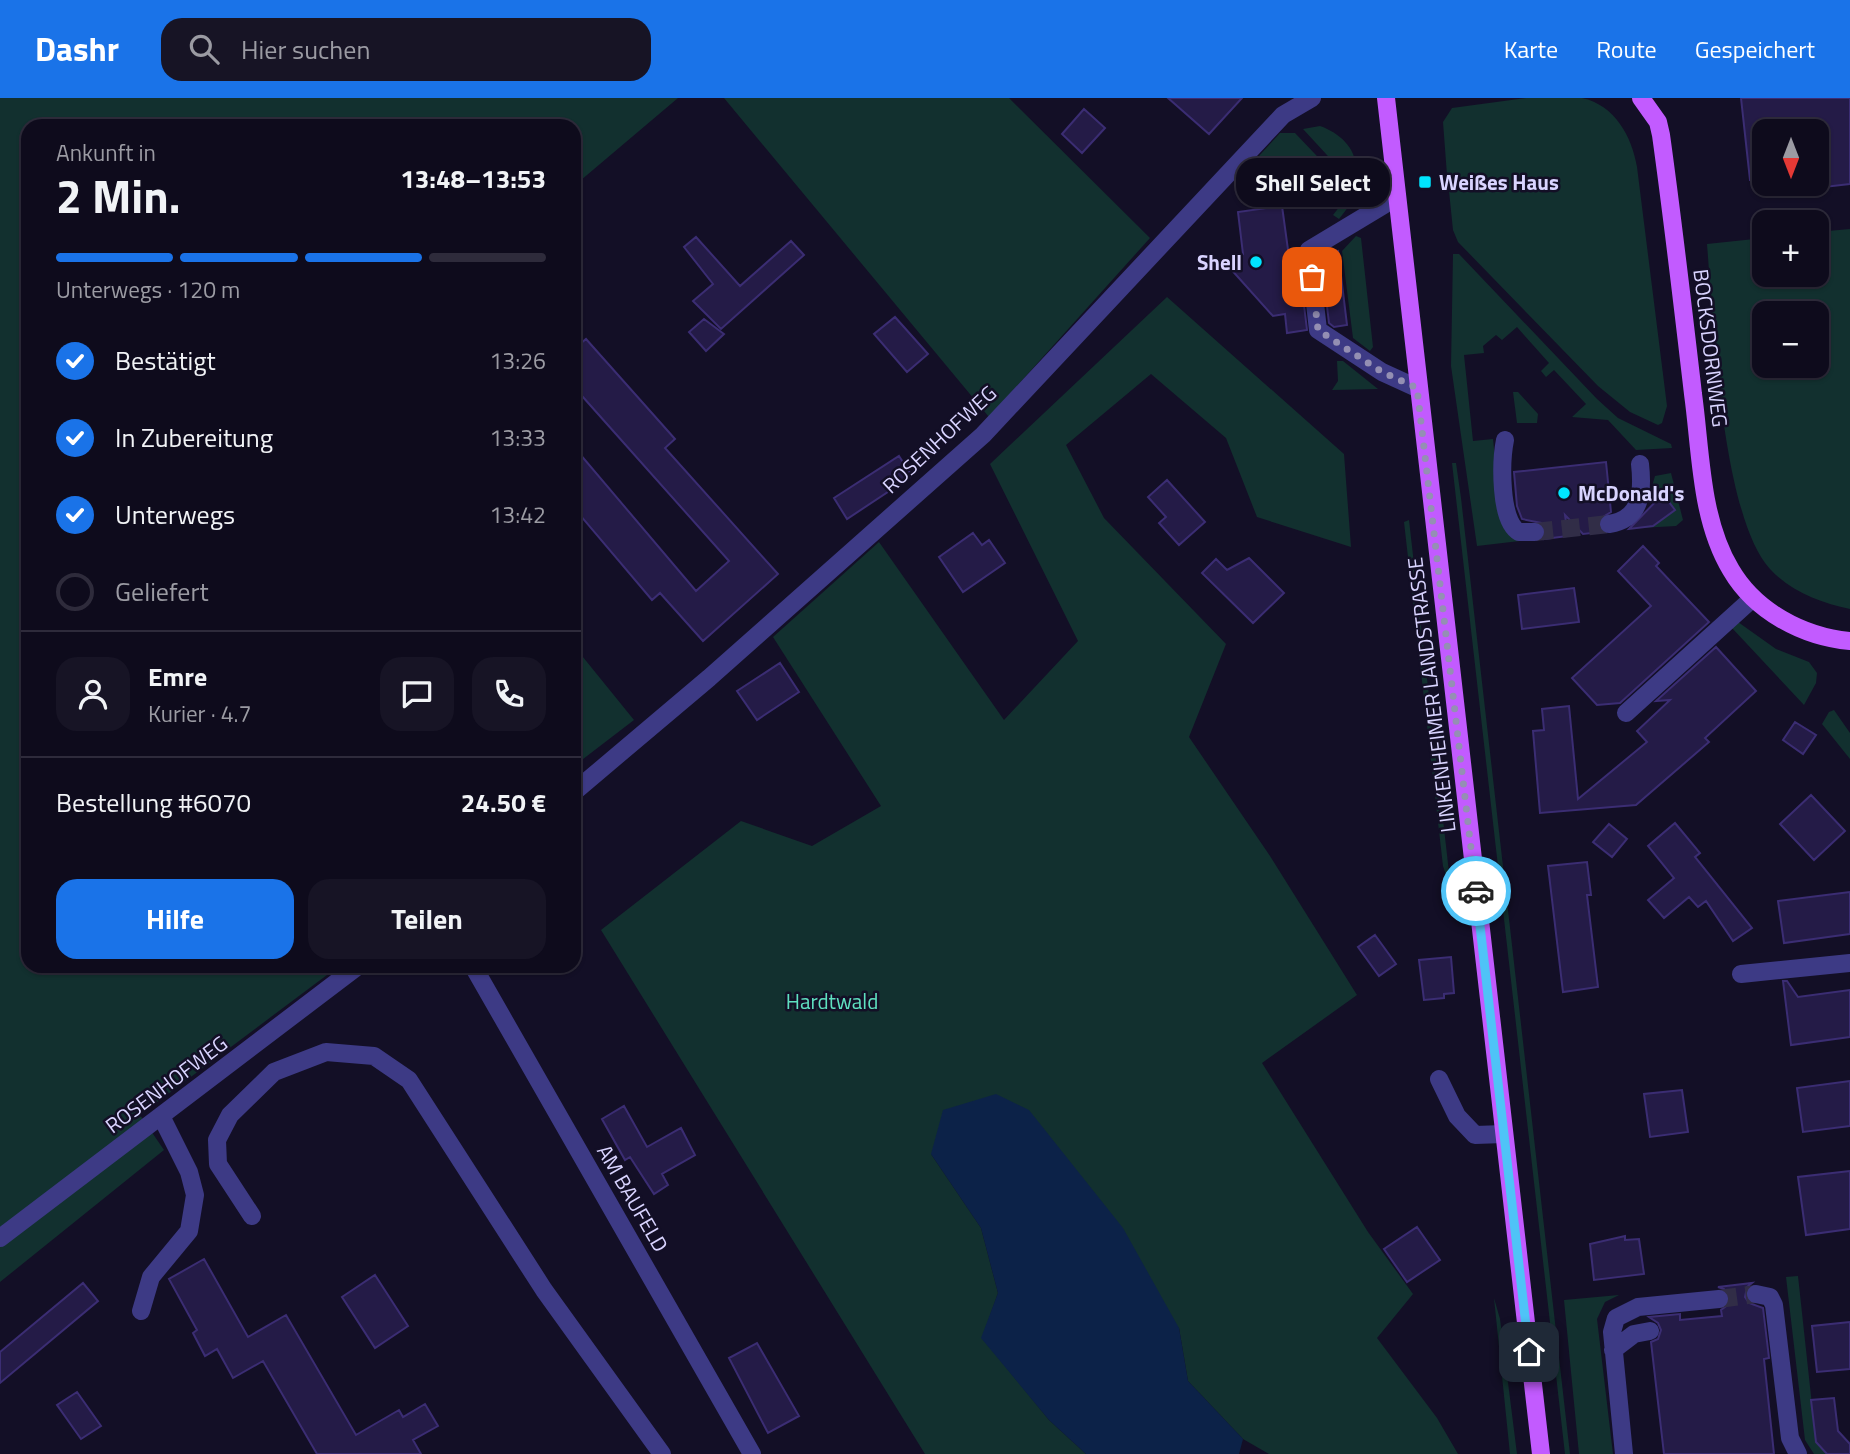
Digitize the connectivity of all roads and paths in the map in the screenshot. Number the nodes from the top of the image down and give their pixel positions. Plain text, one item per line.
1 (1312, 98) edge
2 (1386, 98) edge
3 (1641, 98) edge
4 (1397, 197) junction
5 (1417, 388) junction
6 (1505, 440) dead end
7 (1640, 464) dead end
8 (1609, 524) tunnel mouth
9 (1535, 532) tunnel mouth
10 (1753, 598) junction
11 (1850, 640) edge
12 (1626, 713) dead end
13 (581, 786) edge
14 (1850, 963) edge
15 (349, 973) edge
16 (476, 973) edge
17 (1741, 974) dead end
18 (1439, 1079) dead end
19 (161, 1116) junction
20 (1504, 1134) junction
21 (252, 1216) dead end
22 (0, 1238) edge
23 (1756, 1294) dead end
24 (1719, 1299) tunnel mouth
25 (141, 1311) dead end
26 (1650, 1331) dead end
27 (1613, 1350) junction
28 (1769, 1358) dead end
29 (1783, 1382) junction
30 (662, 1454) edge
31 (752, 1454) edge
32 (1541, 1454) edge
33 (1624, 1454) edge
34 (1798, 1454) edge

1 - 13 street, ROSENHOFWEG
2 - 4 main road, LINKENHEIMER LANDSTRASSE
3 - 10 main road, BOCKSDORNWEG
4 - 5 main road, LINKENHEIMER LANDSTRASSE
4 - 5 street
5 - 20 main road, LINKENHEIMER LANDSTRASSE
6 - 9 street
7 - 8 street
10 - 11 main road, BOCKSDORNWEG
10 - 12 street
14 - 17 street
15 - 19 street, ROSENHOFWEG
16 - 31 street, AM BAUFELD
18 - 20 street
19 - 22 street, ROSENHOFWEG
19 - 25 street
20 - 32 main road, LINKENHEIMER LANDSTRASSE
21 - 30 street
23 - 29 street
24 - 27 street
26 - 27 street
27 - 33 street
28 - 29 street
29 - 34 street

